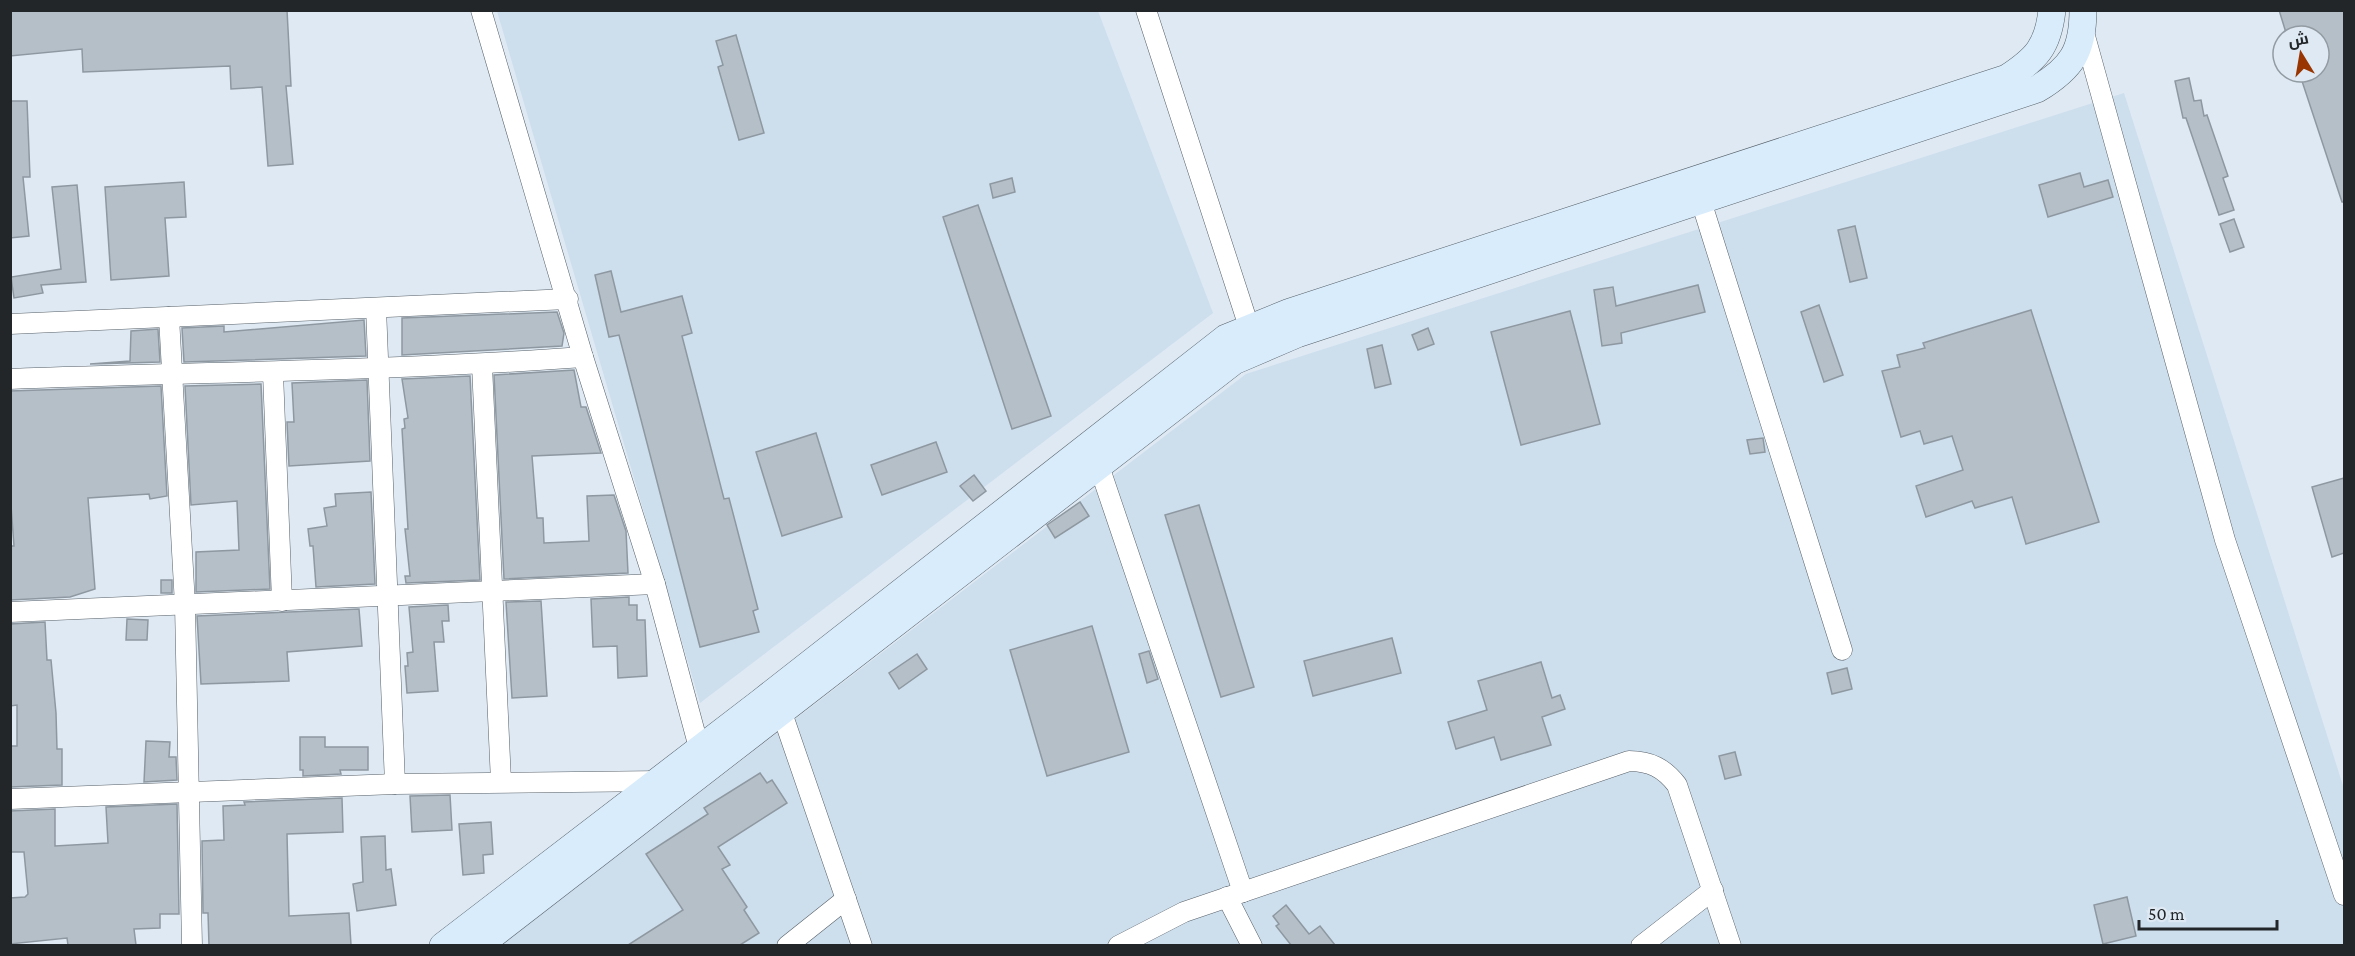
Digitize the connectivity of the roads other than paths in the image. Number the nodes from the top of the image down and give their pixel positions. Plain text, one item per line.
1 (481, 10) edge
2 (1146, 10) edge
3 (2051, 18) edge
4 (2083, 20) edge
5 (1701, 201) junction
6 (568, 299) junction
7 (376, 308) junction
8 (169, 317) junction
9 (10, 324) edge
10 (1249, 327) junction
11 (583, 357) junction
12 (482, 365) junction
13 (379, 368) junction
14 (172, 373) junction
15 (273, 373) junction
16 (10, 379) edge
17 (1099, 466) junction
18 (655, 584) junction
19 (491, 592) junction
20 (389, 596) junction
21 (282, 601) junction
22 (185, 605) junction
23 (10, 612) edge
24 (1842, 650) dead end
25 (782, 713) junction
26 (702, 760) junction
27 (501, 782) junction
28 (394, 784) junction
29 (669, 785) junction
30 (187, 793) junction
31 (10, 799) edge
32 (1713, 890) junction
33 (1235, 894) junction
34 (2344, 895) edge
35 (846, 899) junction
36 (192, 945) edge
37 (443, 945) edge
38 (478, 945) edge
39 (787, 945) edge
40 (862, 945) edge
41 (1118, 945) edge
42 (1252, 945) edge
43 (1641, 945) edge
44 (1731, 945) edge

1 - 6 street
2 - 10 street
3 - 4 main road
3 - 10 main road
4 - 5 main road
4 - 34 street
5 - 17 main road
5 - 24 street
6 - 7 street
6 - 11 street
7 - 8 street
7 - 13 street
8 - 9 street
8 - 14 street
10 - 26 main road
11 - 12 street
11 - 18 street
12 - 13 street
12 - 19 street
13 - 15 street
13 - 20 street
14 - 15 street
14 - 16 street
14 - 22 street
15 - 21 street
17 - 25 main road
17 - 33 street
18 - 19 street
18 - 26 street
19 - 20 street
19 - 27 street
20 - 21 street
20 - 28 street
21 - 22 street
22 - 23 street
22 - 30 street
25 - 26 main road
25 - 35 street
26 - 29 main road
27 - 28 street
27 - 29 street
28 - 30 street
29 - 37 main road
29 - 38 main road
30 - 31 street
30 - 36 street
32 - 33 street
32 - 43 street
32 - 44 street
33 - 41 street
33 - 42 street
35 - 39 street
35 - 40 street

